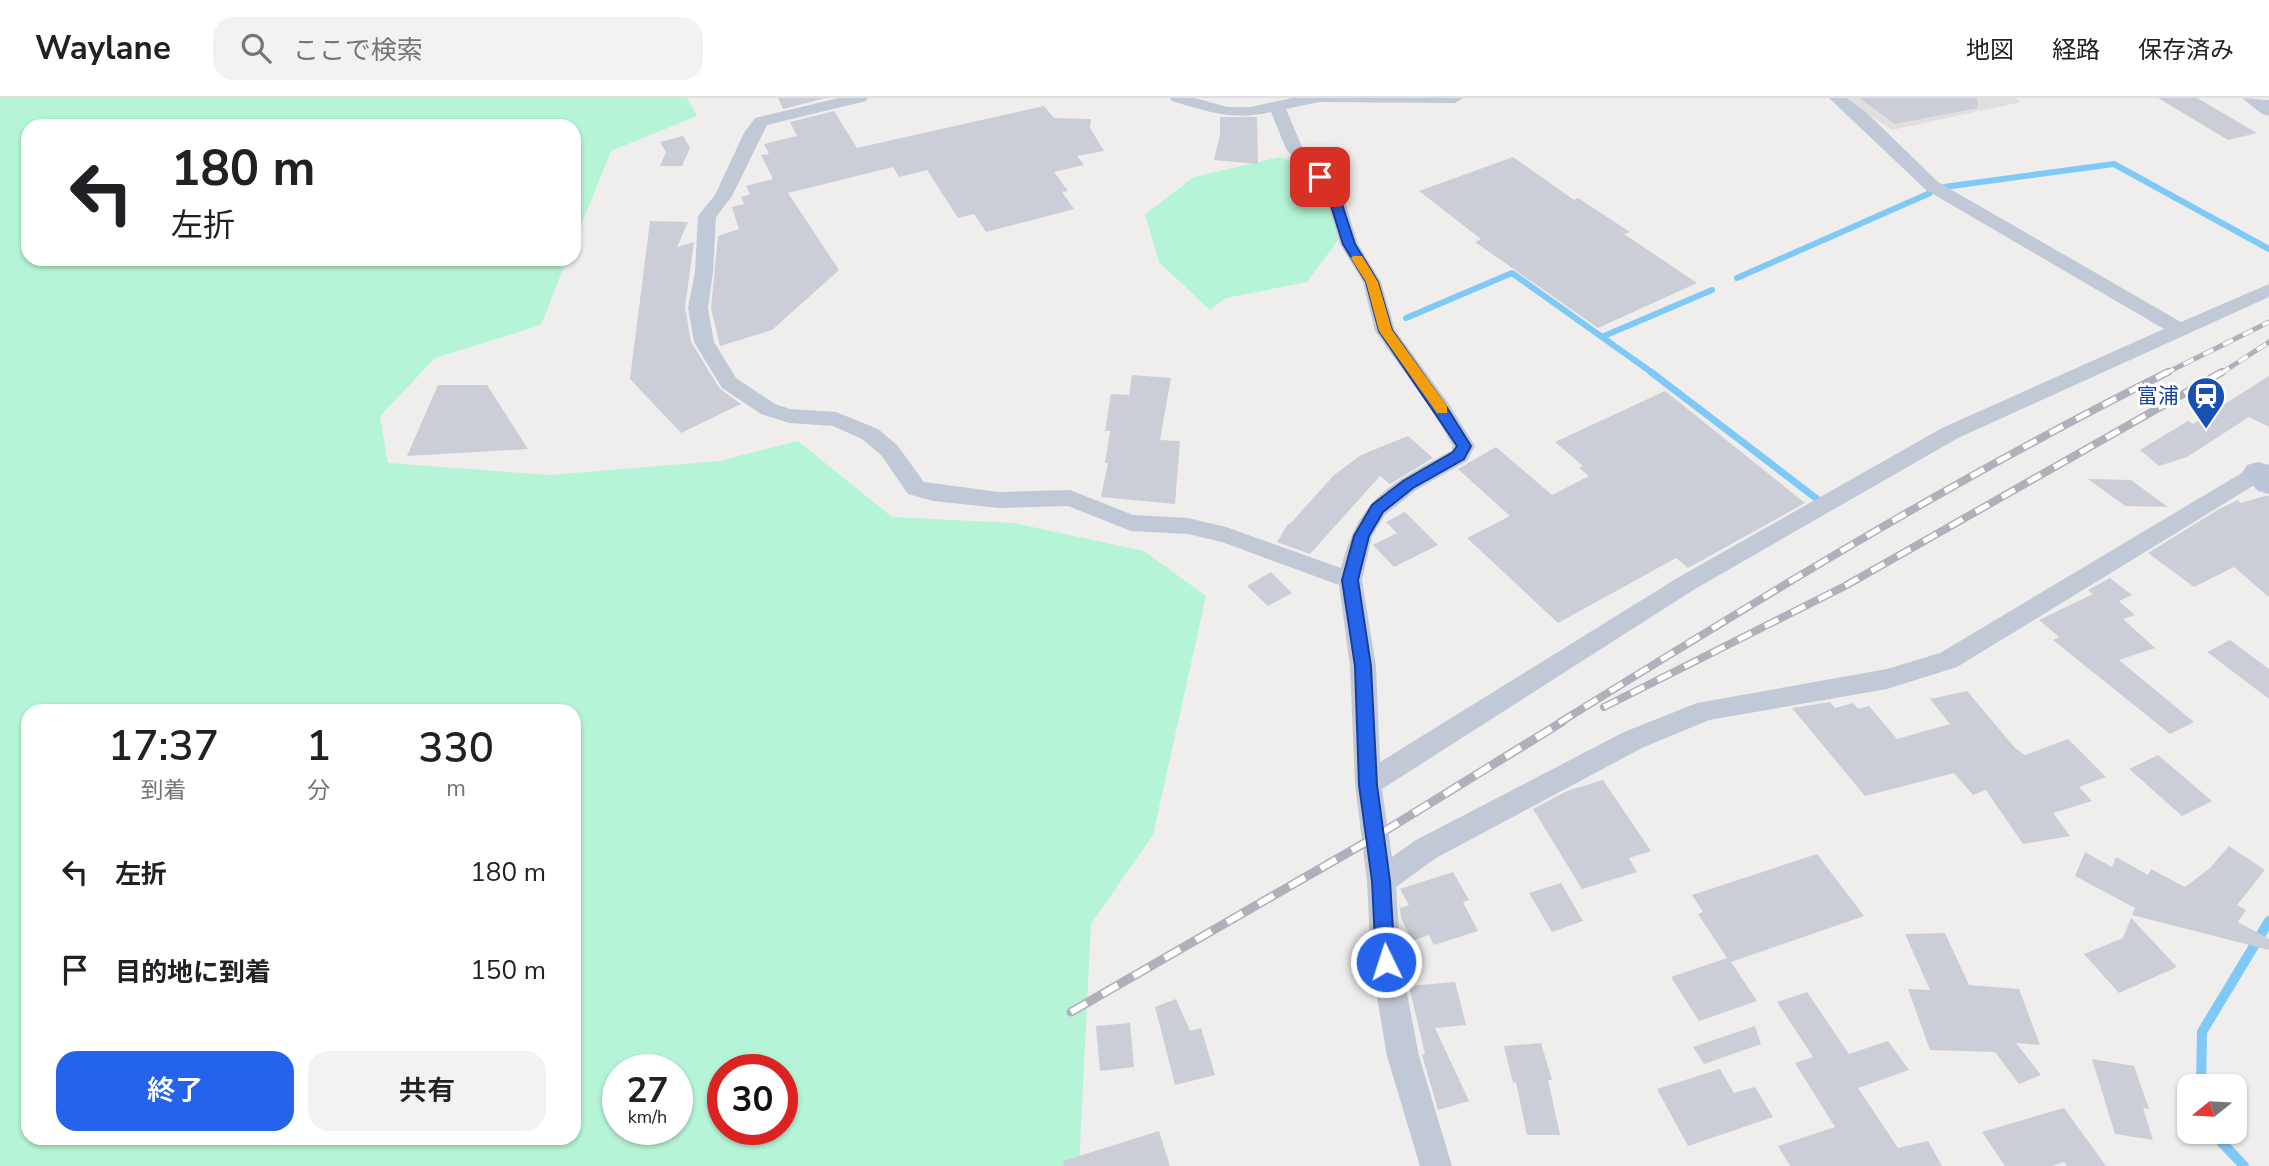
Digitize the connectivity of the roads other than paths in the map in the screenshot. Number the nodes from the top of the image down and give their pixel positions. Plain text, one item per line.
1 (860, 98) edge
2 (1178, 98) edge
3 (1314, 98) edge
4 (1324, 98) edge
5 (1455, 98) edge
6 (1837, 98) edge
7 (2252, 98) edge
8 (1276, 106) junction
9 (2269, 110) edge
10 (2269, 290) edge
11 (2180, 330) junction
12 (2265, 474) edge
13 (1350, 580) junction
14 (1368, 785) junction
15 (1381, 881) junction
16 (1436, 1166) edge

1 - 13 street
2 - 8 street
3 - 8 street
4 - 5 street
6 - 11 street
7 - 9 street
8 - 13 street
10 - 11 street
11 - 14 street
12 - 15 street
13 - 14 street
14 - 15 street
15 - 16 street

